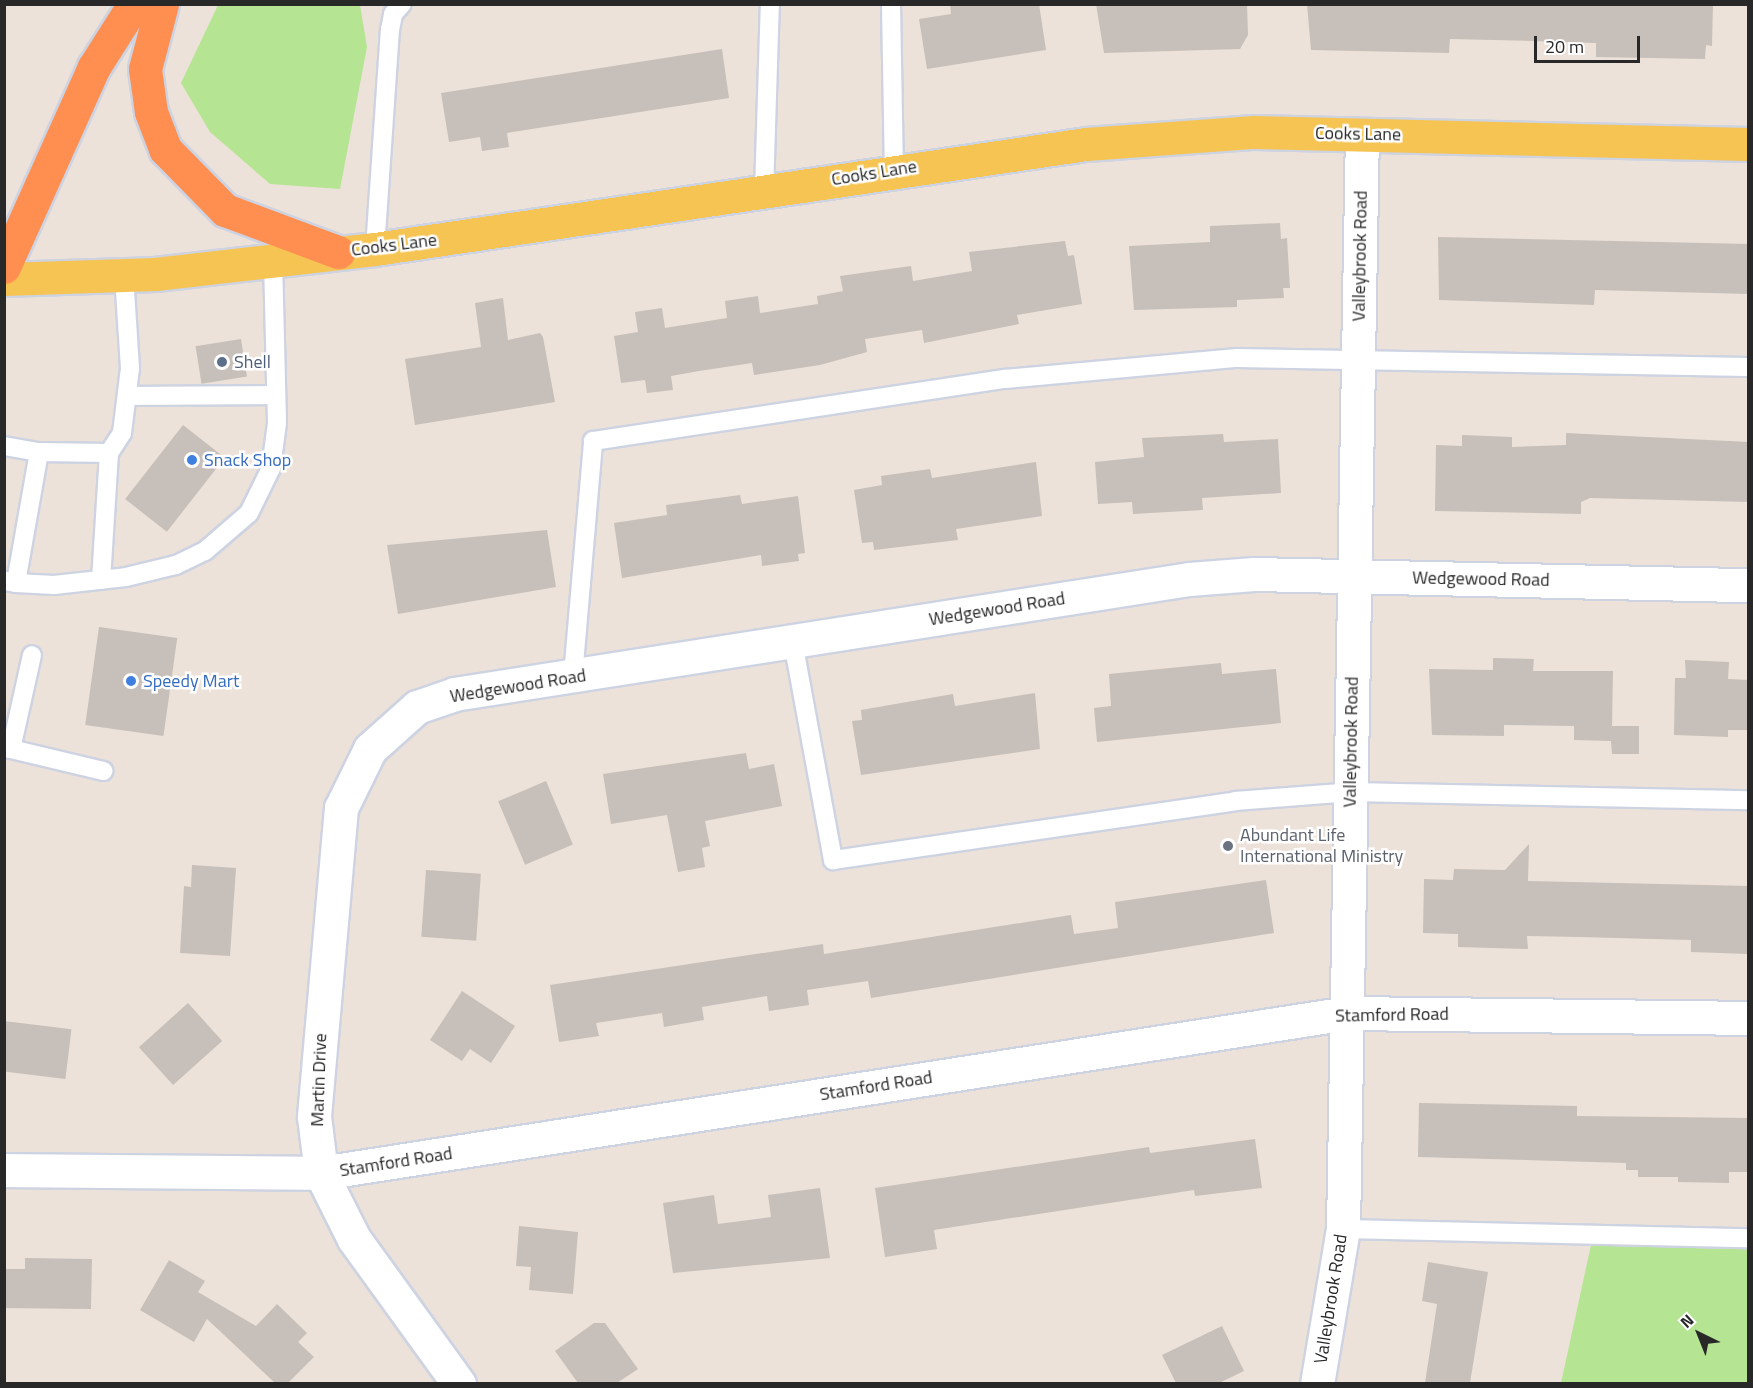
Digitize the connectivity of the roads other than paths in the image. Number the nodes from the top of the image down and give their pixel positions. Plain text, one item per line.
1 (134, 4) edge
2 (162, 4) edge
3 (402, 4) edge
4 (770, 4) edge
5 (891, 4) edge
6 (1362, 135) junction
7 (1749, 144) edge
8 (894, 170) junction
9 (764, 191) junction
10 (375, 249) junction
11 (338, 252) junction
12 (273, 261) junction
13 (4, 267) edge
14 (124, 275) junction
15 (4, 279) edge
16 (1358, 358) junction
17 (1749, 366) edge
18 (275, 395) junction
19 (127, 396) junction
20 (4, 446) edge
21 (39, 452) junction
22 (109, 453) junction
23 (1354, 576) junction
24 (101, 580) junction
25 (10, 582) edge
26 (1749, 585) edge
27 (793, 642) junction
28 (32, 655) dead end
29 (573, 676) junction
30 (8, 749) edge
31 (103, 771) dead end
32 (1351, 792) junction
33 (1749, 800) edge
34 (335, 843) joint
35 (1347, 1012) junction
36 (1749, 1018) edge
37 (4, 1170) edge
38 (321, 1173) junction
39 (1343, 1229) junction
40 (1749, 1238) edge
41 (459, 1383) edge
42 (1317, 1383) edge

1 - 13 highway
2 - 11 highway
3 - 10 lane
4 - 9 lane
5 - 8 lane
6 - 7 main road, Cooks Lane
6 - 8 main road, Cooks Lane
6 - 16 street, Valleybrook Road
8 - 9 main road, Cooks Lane
9 - 10 main road, Cooks Lane
10 - 11 main road, Cooks Lane
11 - 12 main road, Cooks Lane
12 - 14 main road, Cooks Lane
12 - 18 lane
14 - 15 main road, Cooks Lane
14 - 19 lane
16 - 17 lane
16 - 23 street, Valleybrook Road
16 - 29 lane
18 - 19 lane
18 - 24 lane
19 - 22 lane
20 - 21 lane
21 - 22 lane
21 - 25 lane
22 - 24 lane
23 - 26 street, Wedgewood Road
23 - 27 street, Wedgewood Road
23 - 32 street, Valleybrook Road
24 - 25 lane
27 - 29 street, Wedgewood Road
27 - 32 lane
28 - 30 lane
29 - 34 street, Wedgewood Road
30 - 31 lane
32 - 33 lane
32 - 35 street, Valleybrook Road
34 - 38 street, Martin Drive
35 - 36 street, Stamford Road
35 - 38 street, Stamford Road
35 - 39 street, Valleybrook Road
37 - 38 street, Stamford Road
38 - 41 street, Martin Drive
39 - 40 lane
39 - 42 street, Valleybrook Road

